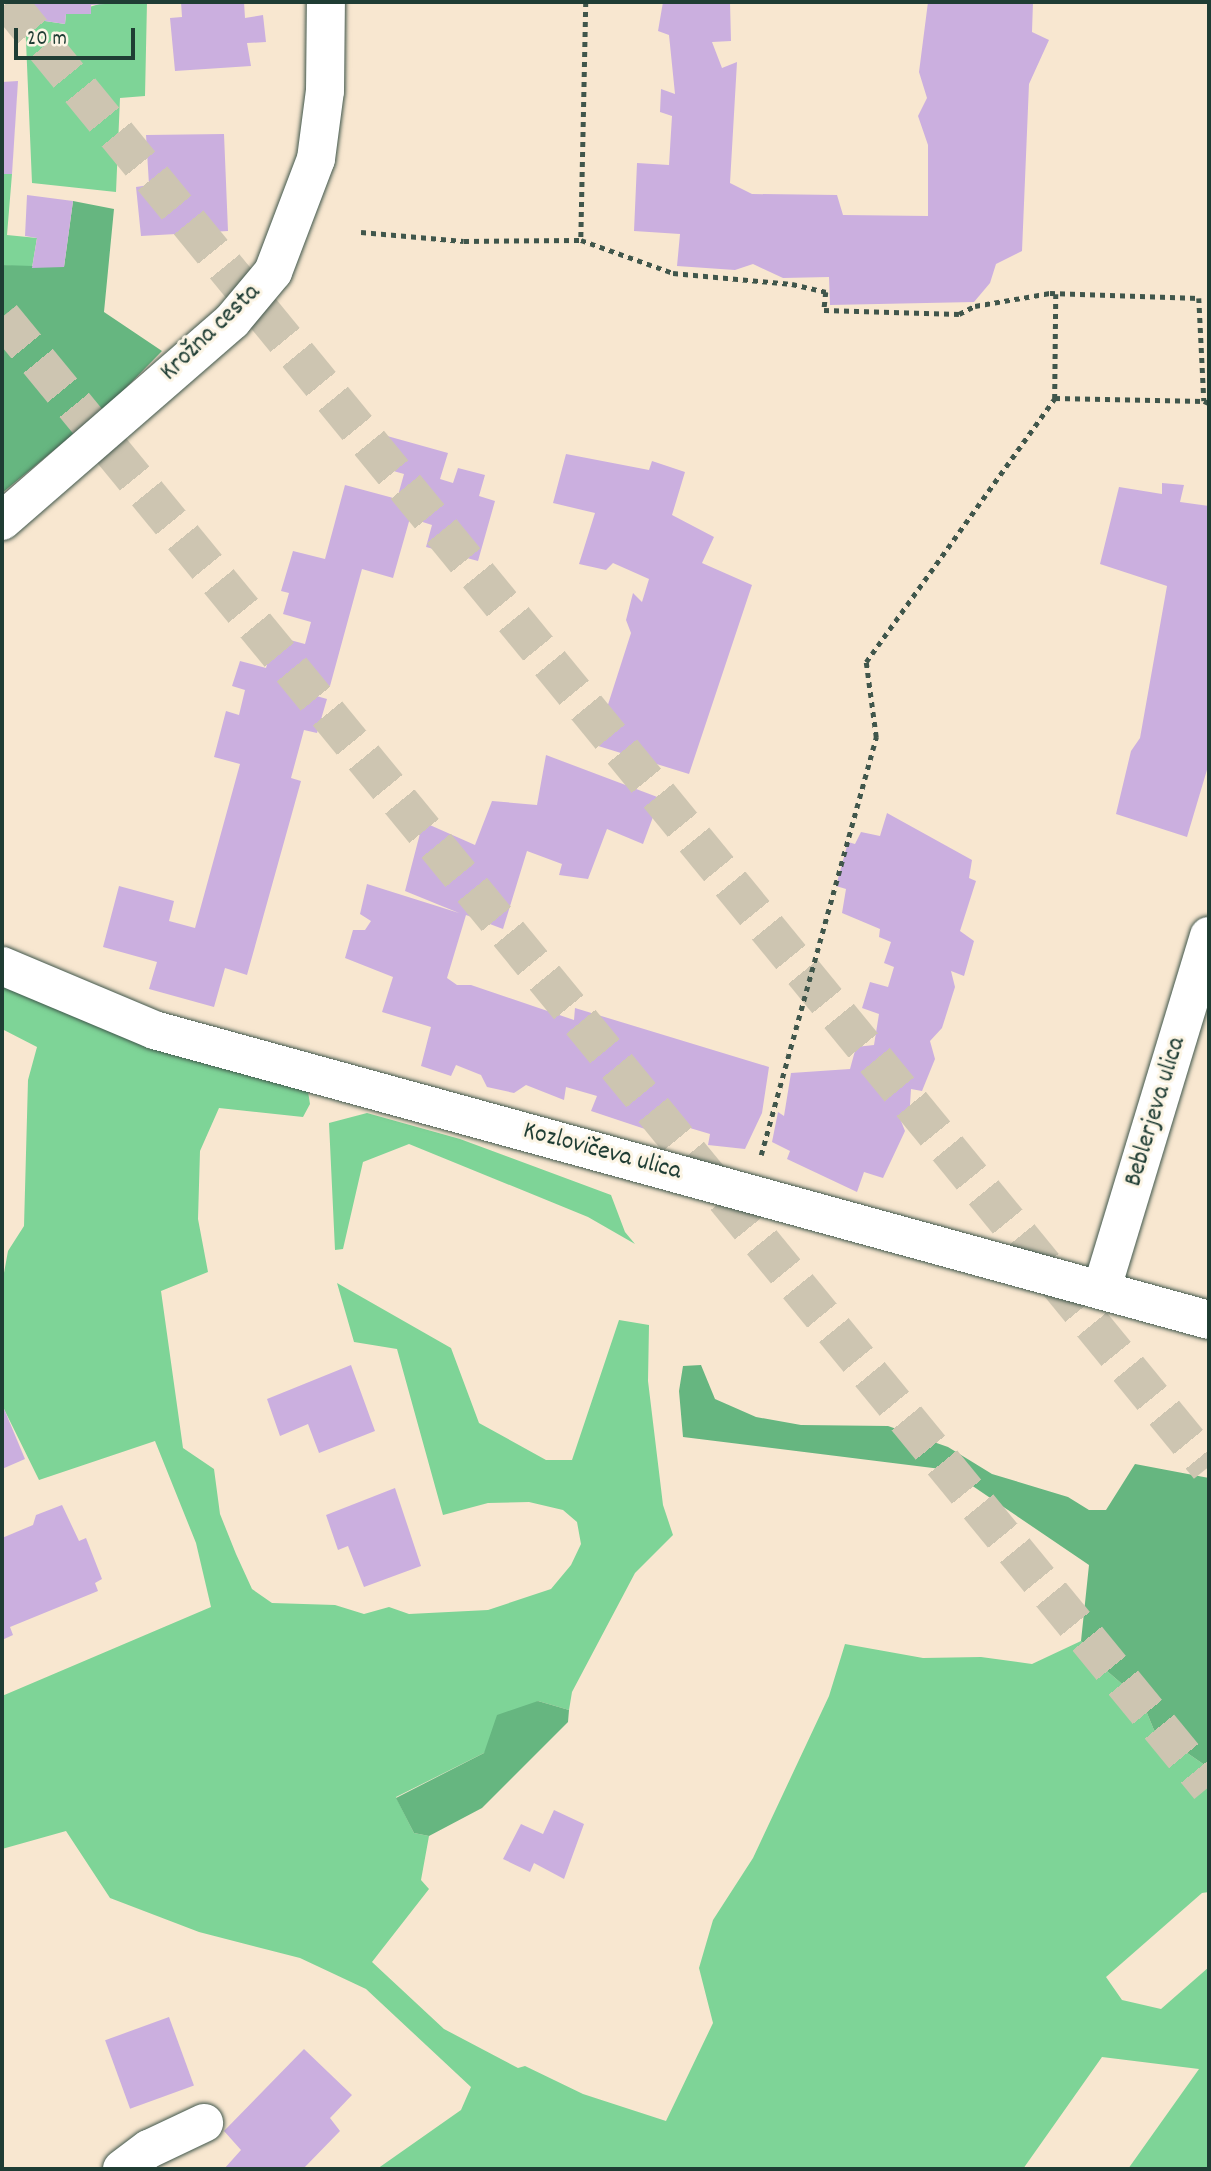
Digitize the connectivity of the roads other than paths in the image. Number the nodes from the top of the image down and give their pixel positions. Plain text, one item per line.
1 (326, 2) edge
2 (2, 521) edge
3 (1209, 936) edge
4 (2, 966) edge
5 (1102, 1288) junction
6 (1209, 1321) edge
7 (204, 2123) dead end
8 (122, 2169) edge

1 - 2 street, Krožna cesta
3 - 5 street, Beblerjeva ulica
4 - 5 street, Kozlovičeva ulica
5 - 6 street, Kozlovičeva ulica
7 - 8 street

